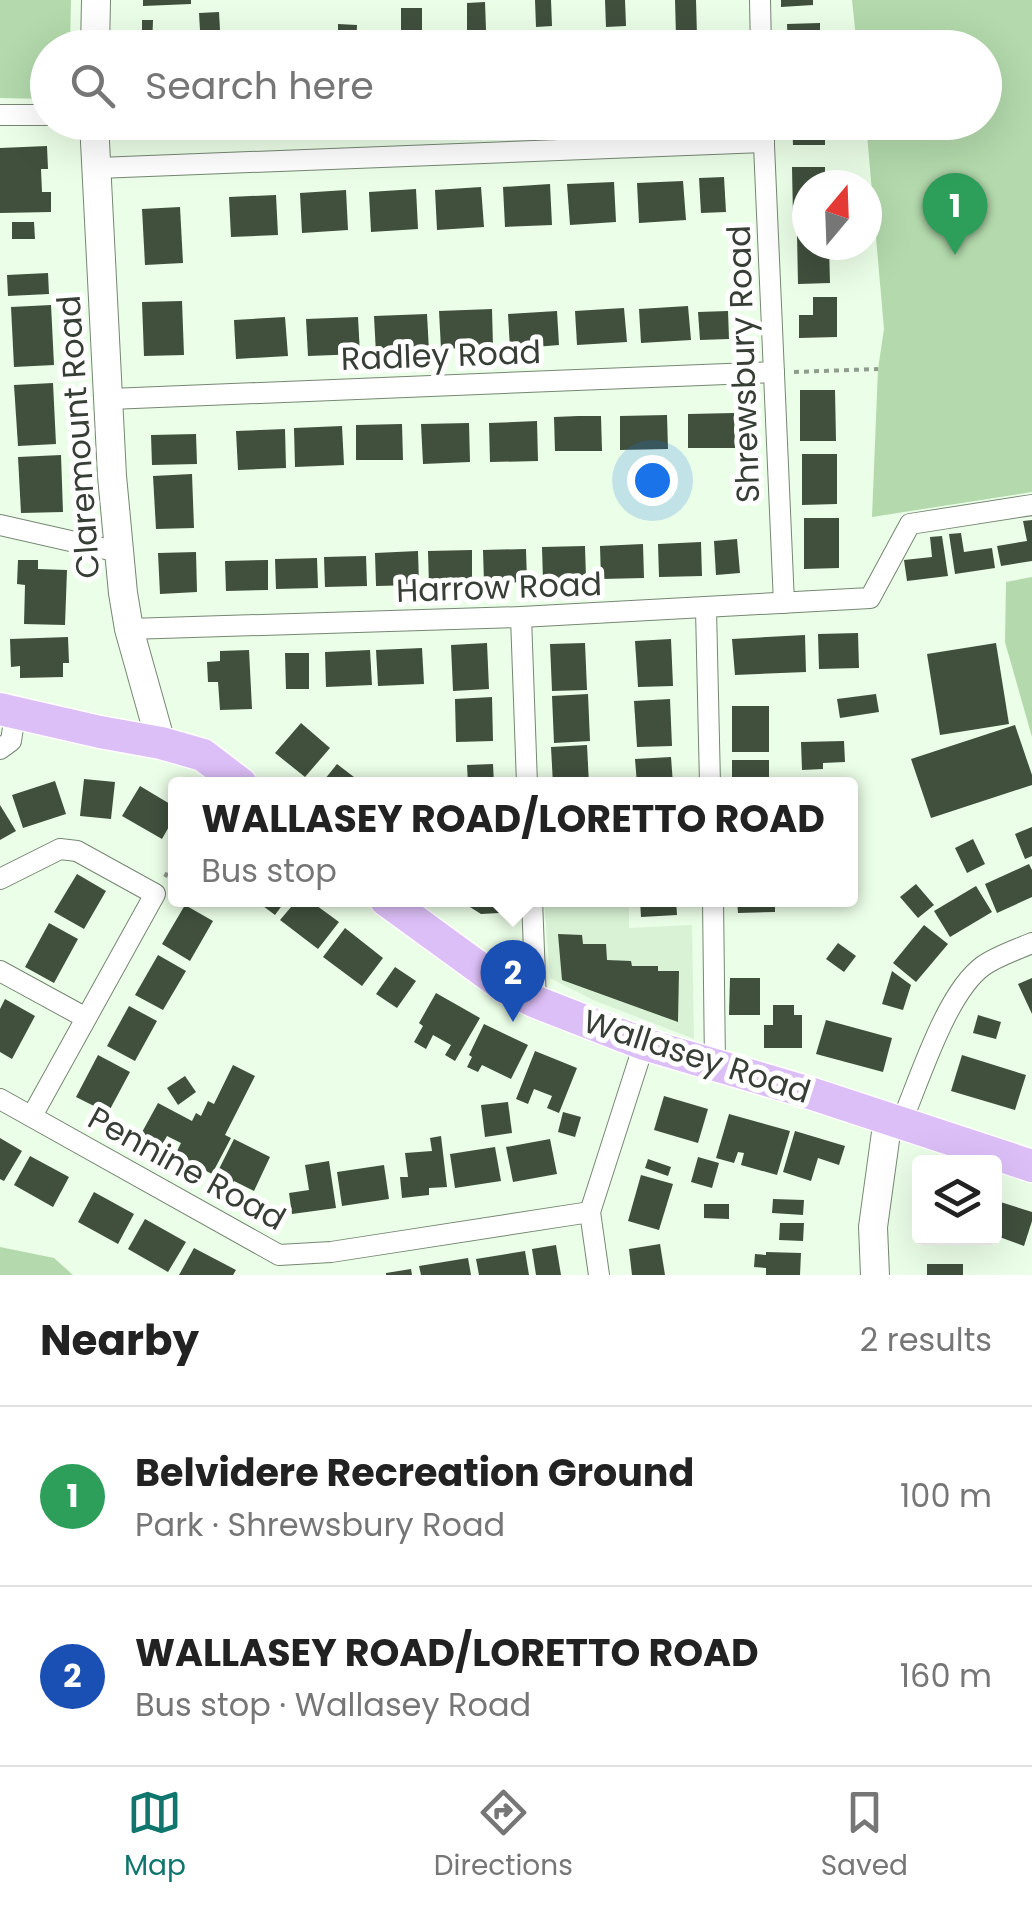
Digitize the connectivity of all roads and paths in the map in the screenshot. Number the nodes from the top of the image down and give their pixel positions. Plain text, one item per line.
1 (96, 0) edge
2 (760, 0) edge
3 (95, 30) edge
4 (761, 30) edge
5 (0, 114) edge
6 (30, 115) edge
7 (96, 140) edge
8 (616, 140) edge
9 (764, 140) edge
10 (98, 168) junction
11 (878, 369) dead end
12 (774, 372) junction
13 (110, 399) junction
14 (1032, 504) edge
15 (0, 525) edge
16 (119, 552) junction
17 (784, 603) junction
18 (706, 609) junction
19 (521, 617) junction
20 (129, 629) junction
21 (8, 712) edge
22 (161, 742) junction
23 (0, 750) edge
24 (232, 777) edge
25 (528, 777) edge
26 (710, 777) edge
27 (0, 879) edge
28 (396, 907) edge
29 (532, 907) edge
30 (712, 907) edge
31 (1032, 944) edge
32 (0, 972) edge
33 (536, 1002) junction
34 (86, 1018) junction
35 (644, 1044) junction
36 (716, 1065) junction
37 (0, 1099) edge
38 (32, 1116) junction
39 (894, 1121) junction
40 (1032, 1166) edge
41 (590, 1212) junction
42 (331, 1252) junction
43 (335, 1275) edge
44 (599, 1275) edge
45 (875, 1275) edge

1 - 3 street
2 - 4 street
5 - 6 street
7 - 10 street, Claremount Road
8 - 10 street
9 - 12 street, Shrewsbury Road
10 - 13 street, Claremount Road
11 - 12 path
12 - 13 street, Radley Road
12 - 17 street, Shrewsbury Road
13 - 16 street, Claremount Road
14 - 17 street, Harrow Road
15 - 16 street
16 - 20 street, Claremount Road
17 - 18 street, Harrow Road
18 - 19 street, Harrow Road
18 - 26 street
19 - 20 street, Harrow Road
19 - 25 street
20 - 22 street, Claremount Road
21 - 22 main road
21 - 23 street
22 - 24 main road
27 - 34 street
28 - 33 main road, Wallasey Road
29 - 33 street
30 - 36 street
31 - 39 street
32 - 34 street
33 - 35 main road, Wallasey Road
34 - 38 street
35 - 36 main road, Wallasey Road
35 - 41 street
36 - 39 main road, Wallasey Road
37 - 38 street, Pennine Road
38 - 42 street, Pennine Road
39 - 40 main road, Wallasey Road
39 - 45 street
41 - 42 street, Pennine Road
41 - 44 street
42 - 43 street

